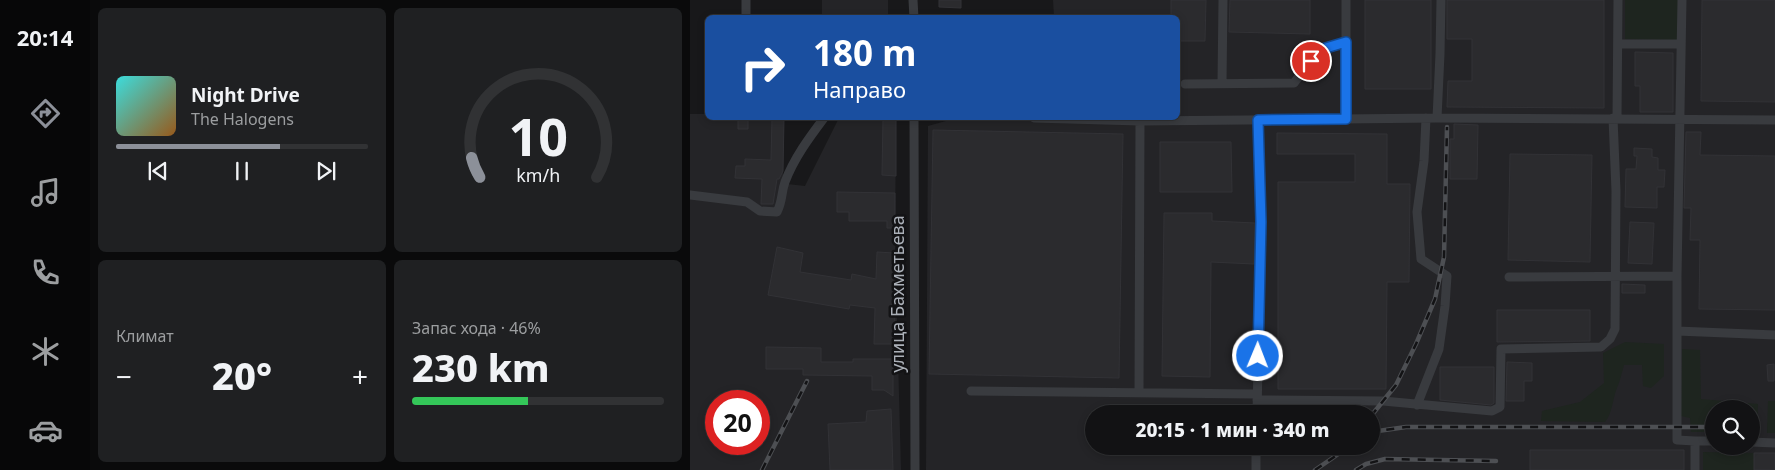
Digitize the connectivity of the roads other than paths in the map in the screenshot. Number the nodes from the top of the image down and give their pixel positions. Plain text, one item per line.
1 (746, 0) edge
2 (914, 0) edge
3 (1224, 0) edge
4 (1346, 0) edge
5 (1441, 0) edge
6 (1618, 0) edge
7 (1682, 0) edge
8 (746, 15) edge
9 (914, 15) edge
10 (1346, 42) junction
11 (1618, 44) junction
12 (1681, 44) junction
13 (1222, 83) junction
14 (1185, 84) dead end
15 (1426, 118) junction
16 (1437, 118) junction
17 (1615, 118) junction
18 (1679, 118) junction
19 (1346, 119) junction
20 (822, 120) edge
21 (914, 120) edge
22 (1105, 120) edge
23 (1258, 120) junction
24 (1775, 120) edge
25 (1140, 121) junction
26 (690, 195) edge
27 (1616, 276) junction
28 (1677, 276) junction
29 (1508, 277) dead end
30 (1677, 331) junction
31 (1775, 335) edge
32 (971, 391) dead end
33 (1139, 393) junction
34 (1257, 397) junction
35 (1257, 405) edge
36 (1417, 405) junction
37 (1695, 441) junction
38 (1705, 441) edge
39 (1760, 442) edge
40 (1775, 443) edge
41 (1256, 455) edge
42 (915, 470) edge
43 (1256, 470) edge
44 (1695, 470) edge

1 - 8 street
2 - 9 street
3 - 13 street
4 - 10 street
5 - 16 street
6 - 11 street
7 - 12 street
10 - 13 street
10 - 19 street
11 - 12 street
11 - 17 street
12 - 18 street
13 - 14 street
15 - 16 street
15 - 19 street
15 - 36 street
16 - 17 street
17 - 18 street
17 - 27 street
18 - 24 street
18 - 28 street
19 - 23 street
20 - 26 street
21 - 42 street, улица Бахметьева
22 - 25 street
23 - 25 street
23 - 34 street
25 - 33 street
27 - 28 street
27 - 29 street
27 - 36 street
28 - 30 street
30 - 31 street
30 - 37 street
32 - 33 street
33 - 34 street
34 - 35 street
34 - 36 street
37 - 38 street
37 - 44 street
39 - 40 street
41 - 43 street

